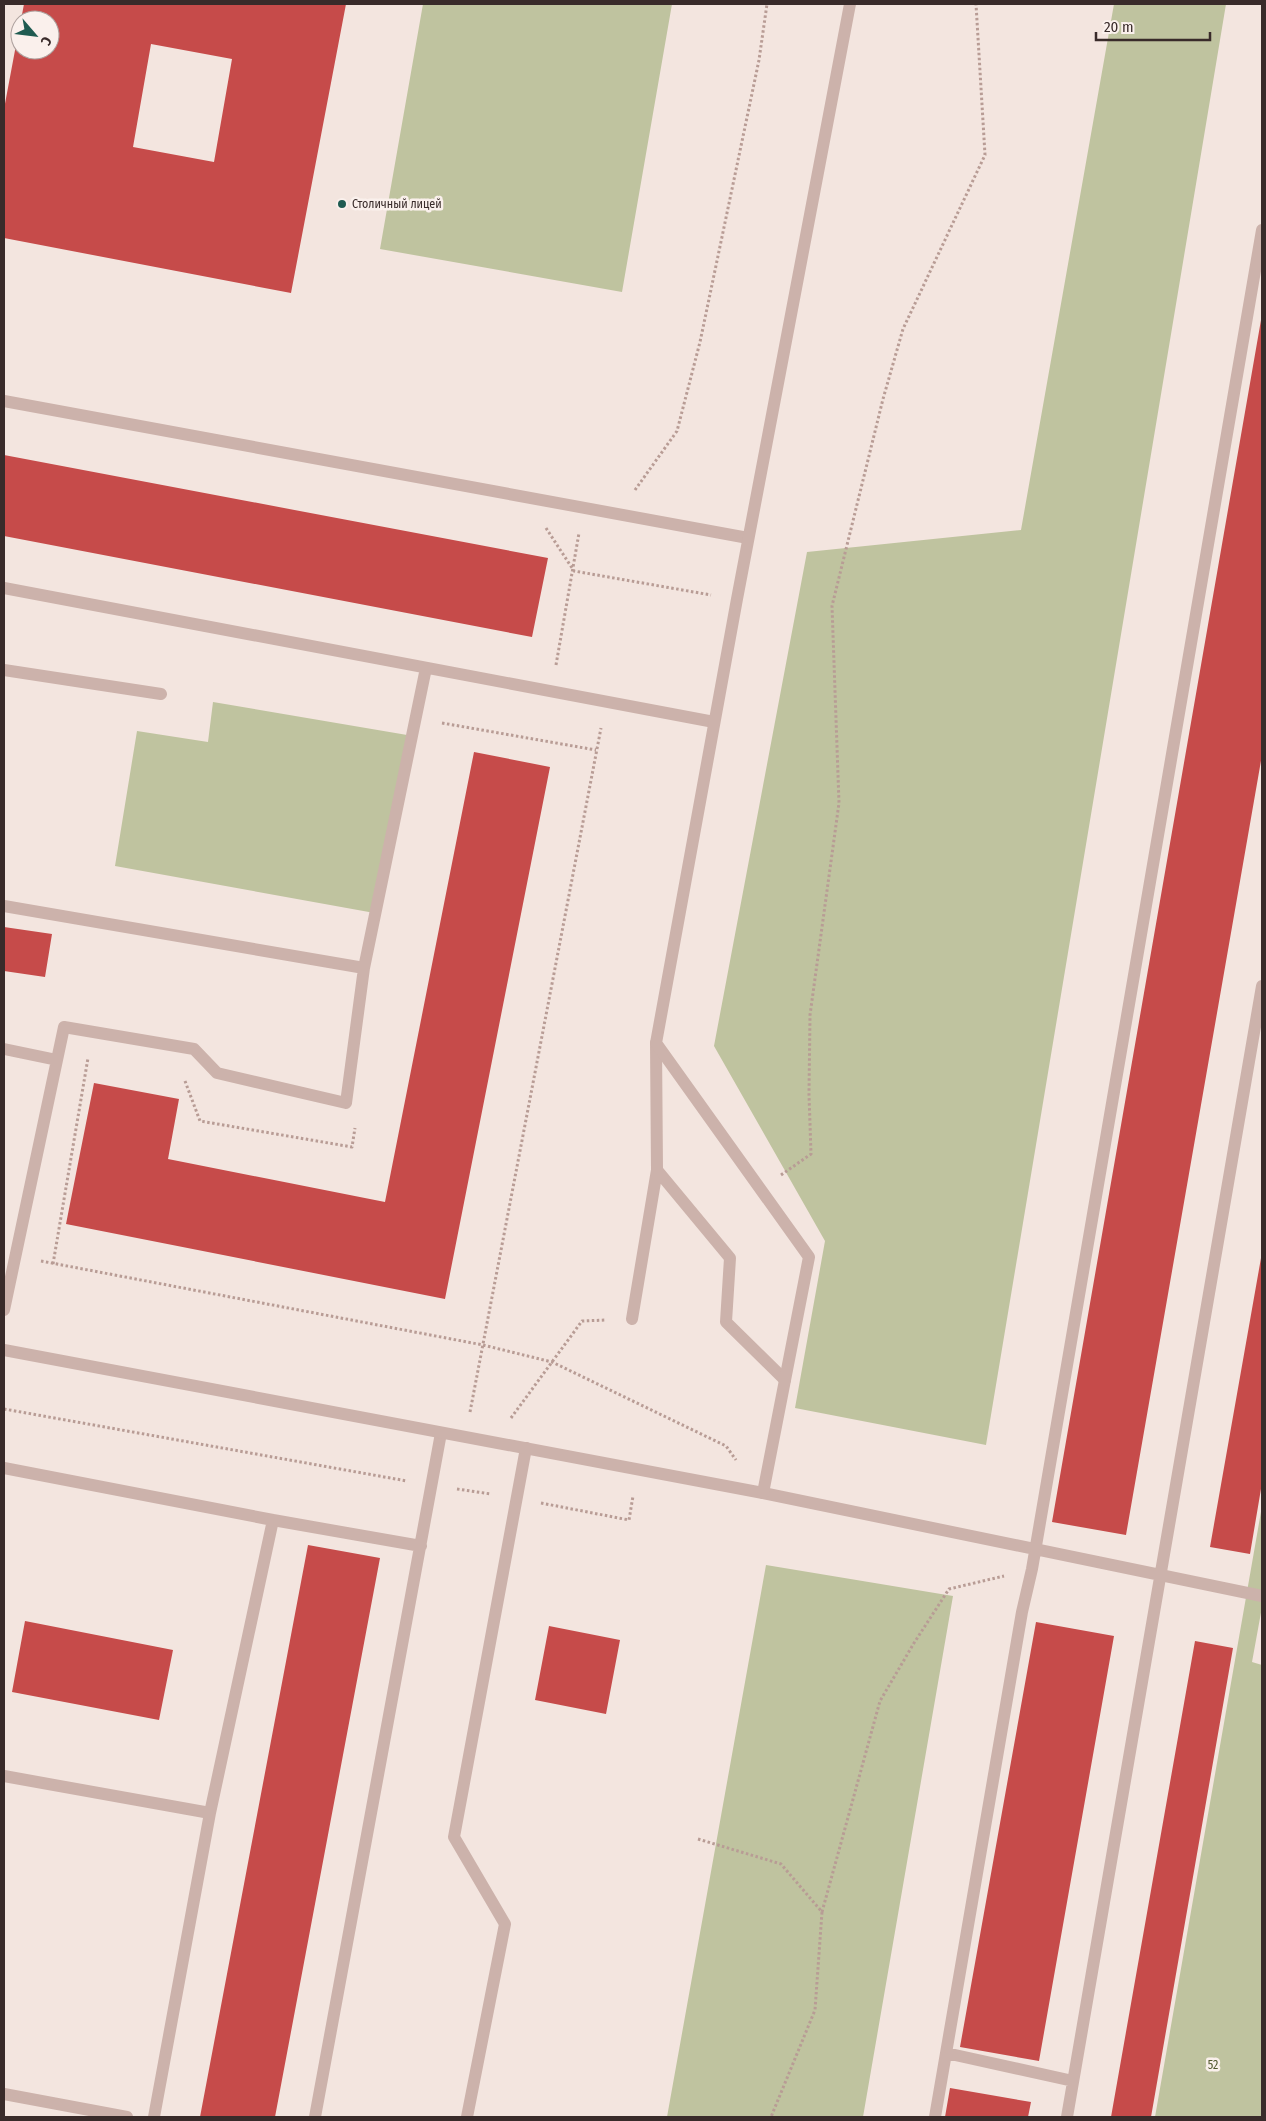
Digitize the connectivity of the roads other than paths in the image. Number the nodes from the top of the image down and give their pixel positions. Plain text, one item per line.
1 (850, 4) edge
2 (1262, 230) edge
3 (1258, 283) edge
4 (4, 401) edge
5 (748, 538) junction
6 (4, 588) edge
7 (426, 668) junction
8 (4, 670) edge
9 (162, 694) dead end
10 (714, 722) junction
11 (4, 906) edge
12 (364, 968) junction
13 (1262, 986) edge
14 (656, 1043) junction
15 (4, 1049) edge
16 (57, 1060) junction
17 (656, 1170) junction
18 (4, 1310) edge
19 (632, 1319) road end
20 (4, 1350) edge
21 (785, 1380) junction
22 (441, 1432) junction
23 (526, 1448) junction
24 (4, 1468) edge
25 (763, 1493) junction
26 (272, 1520) junction
27 (421, 1546) junction
28 (1035, 1549) junction
29 (1160, 1575) junction
30 (1262, 1596) edge
31 (4, 1776) edge
32 (210, 1813) junction
33 (946, 2053) junction
34 (1073, 2081) junction
35 (4, 2094) edge
36 (127, 2117) edge
37 (154, 2117) edge
38 (315, 2117) edge
39 (467, 2117) edge
40 (935, 2117) edge
41 (1067, 2117) edge

1 - 5 street
2 - 3 street
3 - 28 street
4 - 5 street
5 - 10 street
6 - 7 street
7 - 10 street
7 - 12 street
8 - 9 street
10 - 14 street
11 - 12 street
12 - 16 street
13 - 29 street
14 - 17 street
14 - 21 street
15 - 16 street
16 - 18 street
17 - 19 street
17 - 21 street
20 - 22 street
21 - 25 street
22 - 23 street
22 - 27 street
23 - 25 street
23 - 39 street
24 - 26 street
25 - 28 street
26 - 27 street
26 - 32 street
27 - 38 street
28 - 29 street
28 - 33 street
29 - 30 street
29 - 34 street
31 - 32 street
32 - 37 street
33 - 34 street
33 - 40 street
34 - 41 street
35 - 36 street

